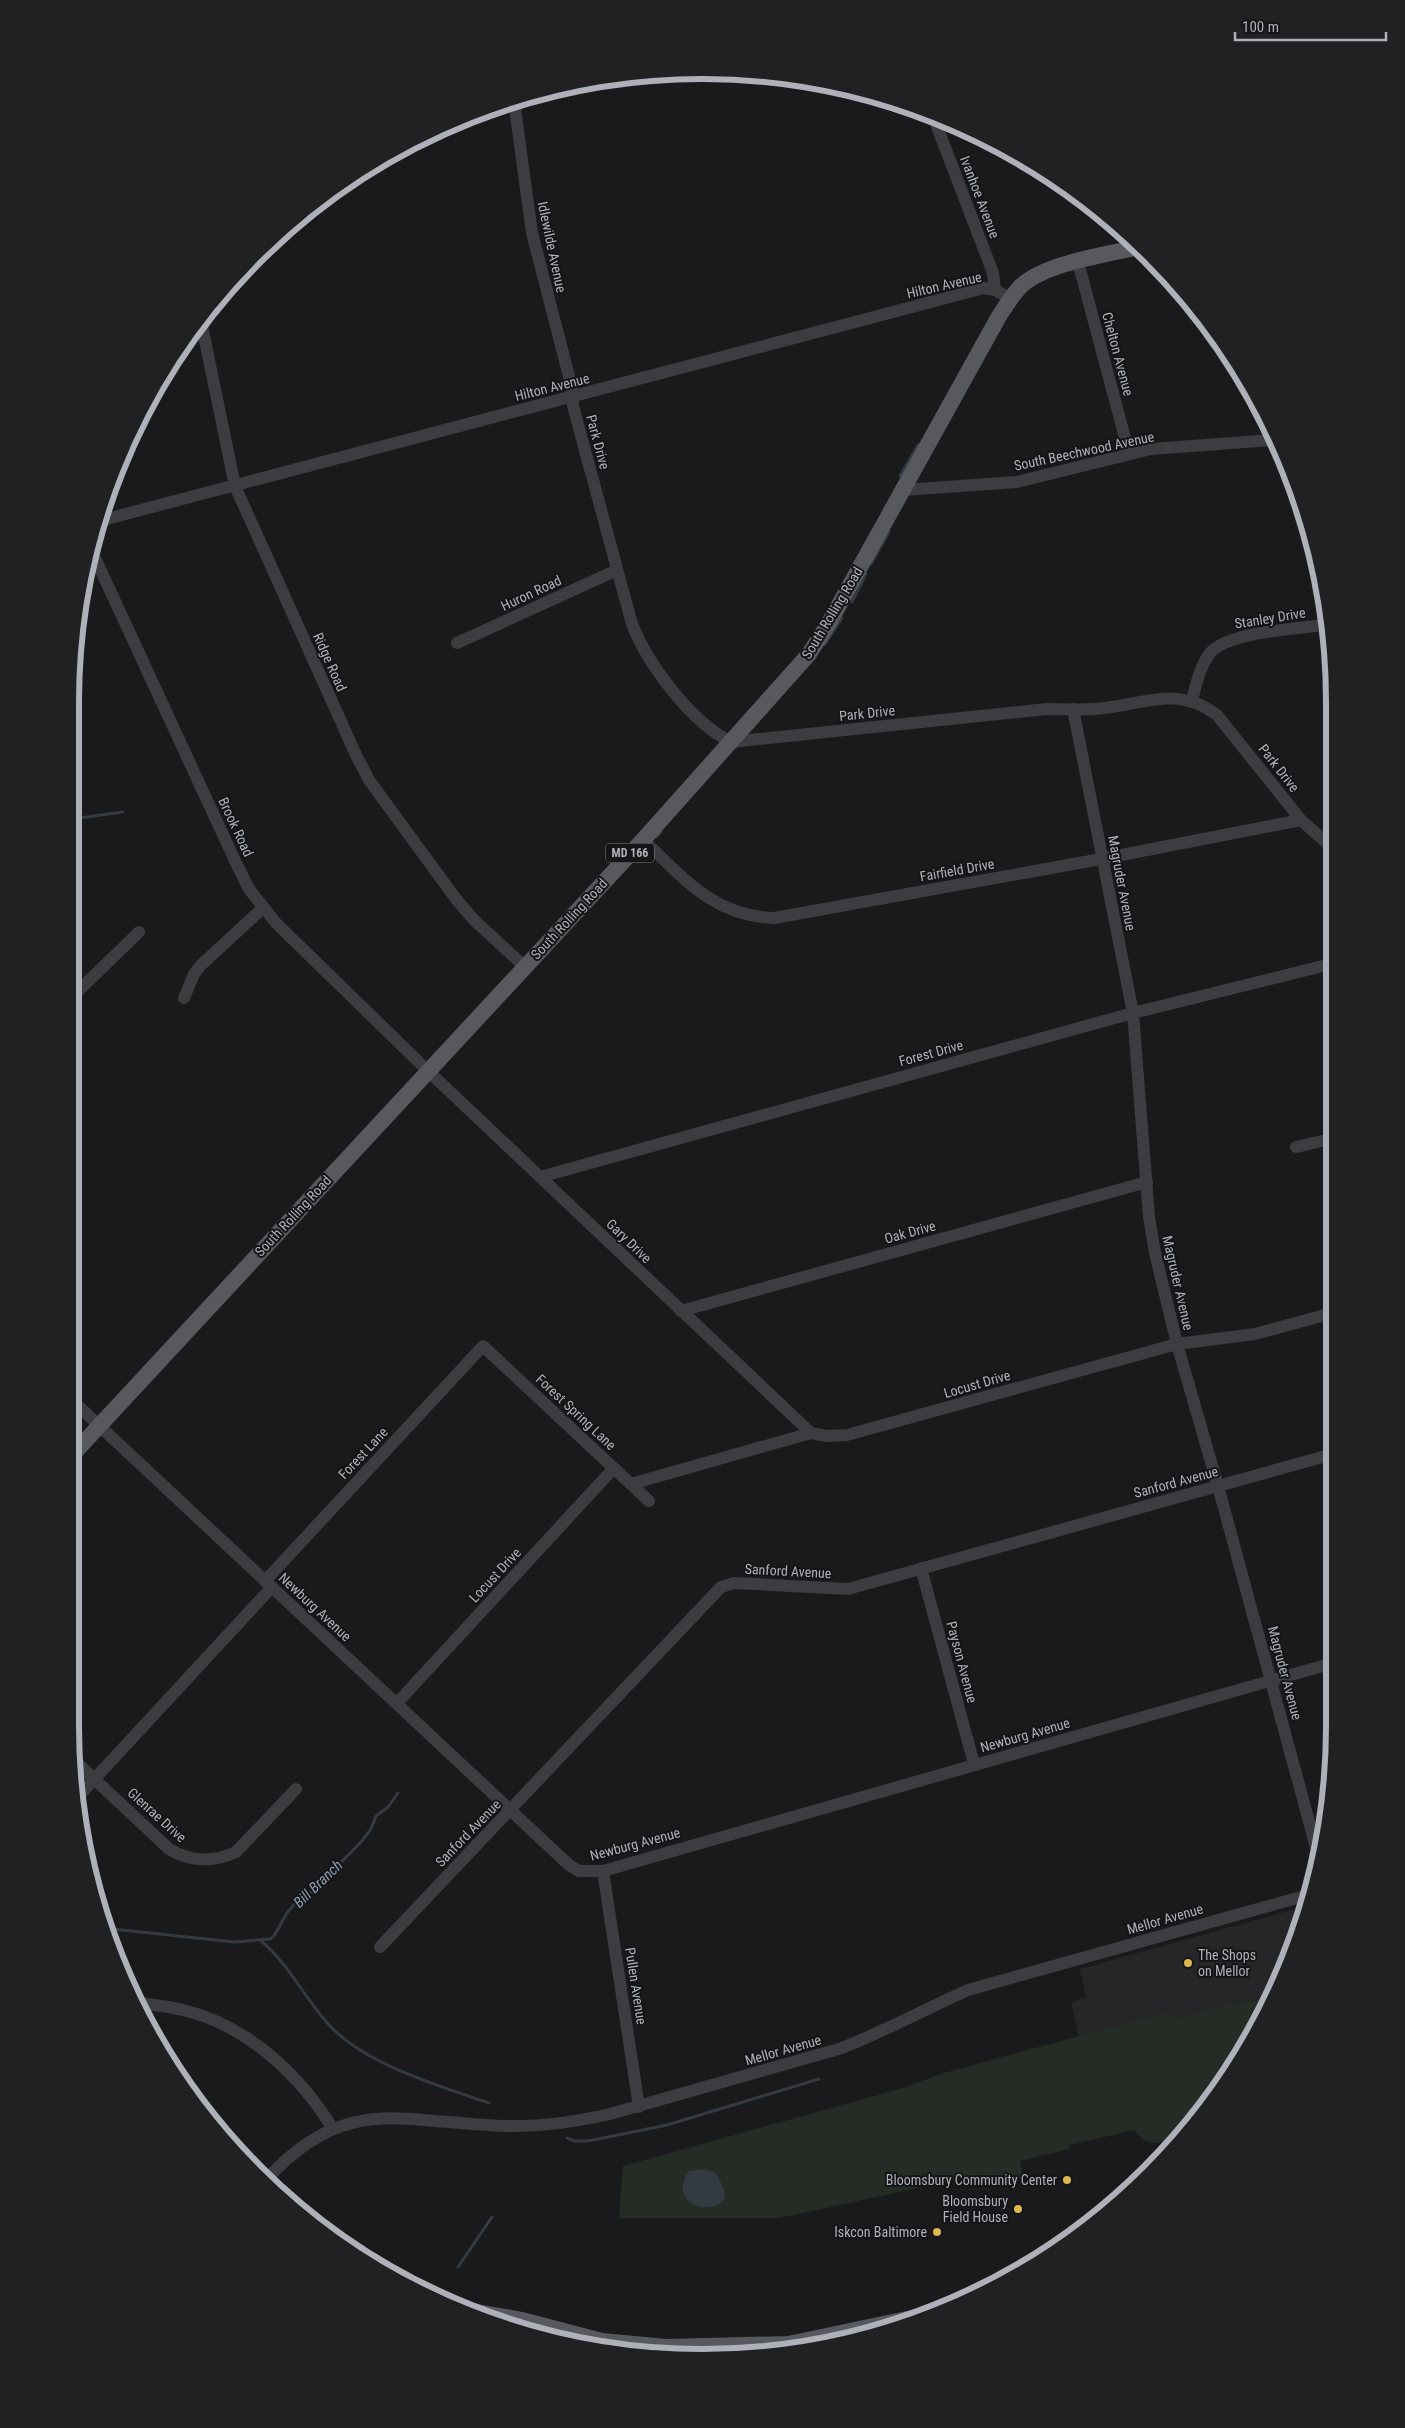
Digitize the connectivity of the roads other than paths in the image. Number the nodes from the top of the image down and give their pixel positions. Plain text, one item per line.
1 (515, 108) edge
2 (936, 124) edge
3 (1131, 249) edge
4 (1078, 262) junction
5 (995, 290) junction
6 (1010, 298) junction
7 (203, 330) edge
8 (572, 398) junction
9 (1268, 440) edge
10 (1129, 453) junction
11 (235, 486) junction
12 (903, 490) junction
13 (107, 519) edge
14 (96, 560) edge
15 (617, 570) junction
16 (1321, 625) edge
17 (457, 643) dead end
18 (1192, 700) junction
19 (1073, 709) junction
20 (731, 742) junction
21 (1300, 820) junction
22 (643, 840) junction
23 (1326, 843) edge
24 (1101, 859) junction
25 (262, 908) junction
26 (140, 932) dead end
27 (1326, 965) edge
28 (525, 967) junction
29 (79, 989) edge
30 (184, 998) dead end
31 (1133, 1013) junction
32 (427, 1070) junction
33 (1326, 1140) edge
34 (1296, 1147) dead end
35 (540, 1177) junction
36 (1147, 1182) junction
37 (681, 1311) junction
38 (1326, 1315) edge
39 (1177, 1344) junction
40 (483, 1346) joint
41 (79, 1407) edge
42 (100, 1426) junction
43 (810, 1434) junction
44 (79, 1448) edge
45 (1326, 1456) edge
46 (614, 1468) junction
47 (631, 1484) junction
48 (1218, 1486) junction
49 (649, 1501) dead end
50 (921, 1568) junction
51 (268, 1584) junction
52 (1326, 1665) edge
53 (1271, 1680) junction
54 (397, 1703) junction
55 (974, 1764) junction
56 (80, 1765) edge
57 (94, 1778) junction
58 (296, 1789) dead end
59 (82, 1791) edge
60 (511, 1810) junction
61 (1315, 1843) edge
62 (603, 1871) junction
63 (1302, 1897) edge
64 (380, 1947) dead end
65 (145, 2004) edge
66 (639, 2107) junction
67 (333, 2129) junction
68 (271, 2176) edge
69 (505, 2317) edge
70 (543, 2328) edge
71 (606, 2341) edge
72 (763, 2346) edge

1 - 8 street, Idlewilde Avenue
2 - 5 street, Ivanhoe Avenue
3 - 4 main road, South Rolling Road / MD 166
4 - 6 main road, South Rolling Road / MD 166
4 - 10 street, Chelton Avenue
5 - 6 street, Hilton Avenue
5 - 8 street, Hilton Avenue
6 - 12 main road, South Rolling Road / MD 166
7 - 11 street, Ridge Road
8 - 11 street, Hilton Avenue
8 - 15 street, Park Drive
9 - 10 street, South Beechwood Avenue
10 - 12 street, South Beechwood Avenue
11 - 13 street, Hilton Avenue
11 - 28 street, Ridge Road
12 - 20 main road, South Rolling Road / MD 166
14 - 25 street, Brook Road
15 - 17 street, Huron Road
15 - 20 street, Park Drive
16 - 18 street, Stanley Drive
18 - 19 street, Park Drive
18 - 21 street, Park Drive
19 - 20 street, Park Drive
19 - 24 street, Magruder Avenue
20 - 22 main road, South Rolling Road / MD 166
21 - 23 street, Park Drive
21 - 24 street, Fairfield Drive
22 - 24 street, Fairfield Drive
22 - 28 main road, South Rolling Road / MD 166
24 - 31 street, Magruder Avenue
25 - 30 street
25 - 32 street, Brook Road
26 - 29 street
27 - 31 street, Forest Drive
28 - 32 main road, South Rolling Road / MD 166
31 - 35 street, Forest Drive
31 - 36 street, Magruder Avenue
32 - 35 street, Gary Drive
32 - 42 main road, South Rolling Road / MD 166
33 - 34 street
35 - 37 street, Gary Drive
36 - 37 street, Oak Drive
36 - 39 street, Magruder Avenue
37 - 43 street, Gary Drive
38 - 39 street, Locust Drive
39 - 43 street, Locust Drive
39 - 48 street, Magruder Avenue
40 - 46 street, Forest Spring Lane
40 - 51 street, Forest Lane
41 - 42 street, Newburg Avenue
42 - 44 main road, South Rolling Road / MD 166
42 - 51 street, Newburg Avenue
43 - 47 street, Locust Drive
45 - 48 street, Sanford Avenue
46 - 47 street, Forest Spring Lane
46 - 54 street, Locust Drive
47 - 49 street, Forest Spring Lane
48 - 50 street, Sanford Avenue
48 - 53 street, Magruder Avenue
50 - 55 street, Payson Avenue
50 - 60 street, Sanford Avenue
51 - 54 street, Newburg Avenue
51 - 57 street, Forest Lane
52 - 53 street, Newburg Avenue
53 - 55 street, Newburg Avenue
53 - 61 street, Magruder Avenue
54 - 60 street, Newburg Avenue
55 - 62 street, Newburg Avenue
56 - 57 street, Glenrae Drive
57 - 58 street, Glenrae Drive
57 - 59 street, Forest Lane
60 - 62 street, Newburg Avenue
60 - 64 street, Sanford Avenue
62 - 66 street, Pullen Avenue
63 - 66 street, Mellor Avenue
65 - 67 street
66 - 67 street, Mellor Avenue
67 - 68 street, Mellor Avenue
69 - 70 main road
71 - 72 main road

